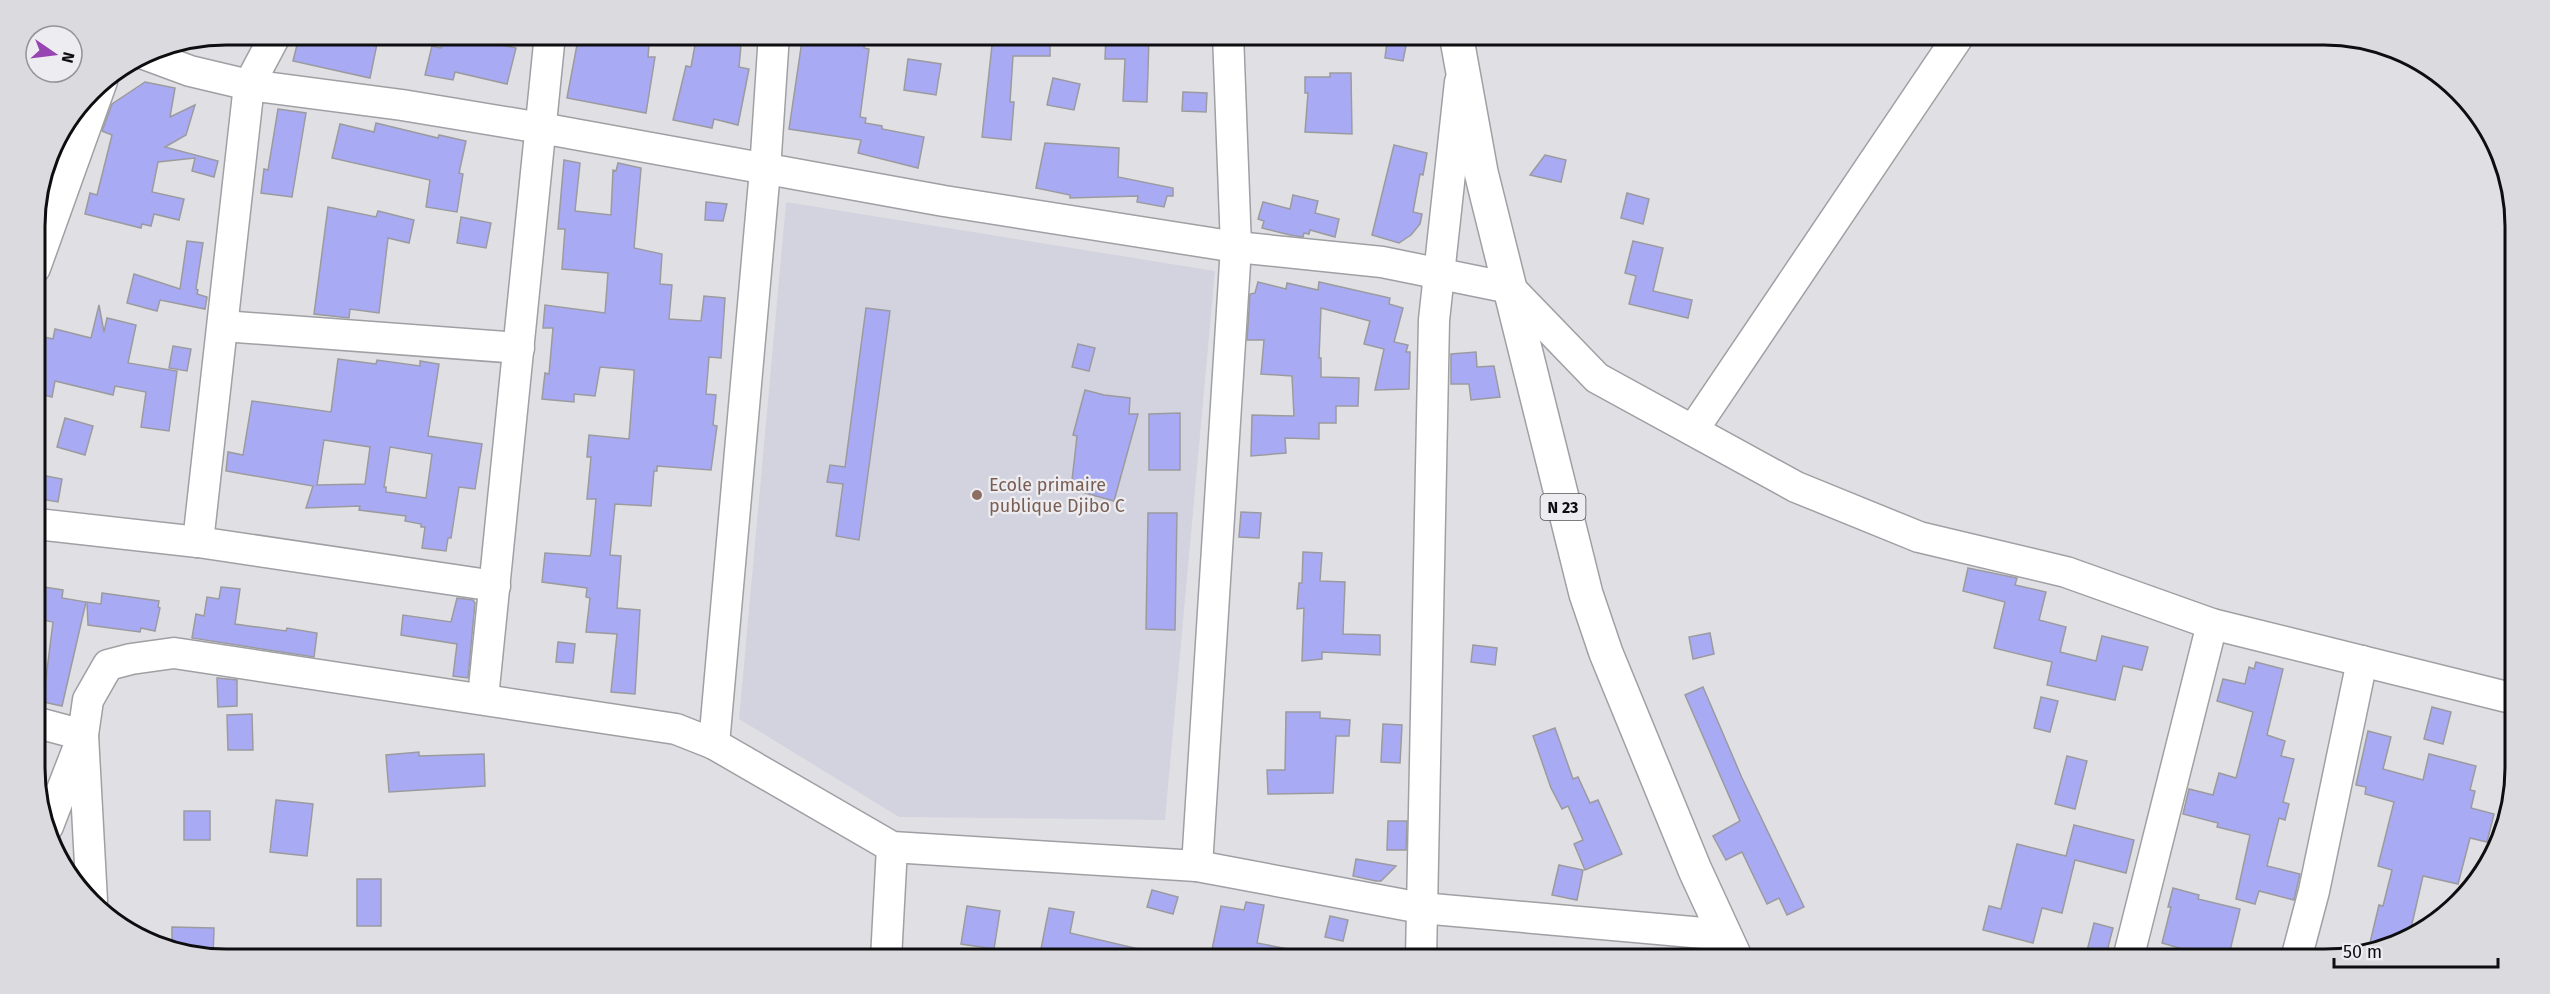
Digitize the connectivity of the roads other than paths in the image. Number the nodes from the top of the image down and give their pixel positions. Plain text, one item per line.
1 (270, 45) edge
2 (549, 45) edge
3 (773, 45) edge
4 (1228, 45) edge
5 (1458, 45) edge
6 (1953, 45) edge
7 (157, 59) edge
8 (1461, 67) junction
9 (249, 85) junction
10 (91, 106) edge
11 (541, 128) junction
12 (765, 170) junction
13 (51, 194) edge
14 (45, 222) edge
15 (1236, 247) junction
16 (1439, 272) junction
17 (1510, 288) junction
18 (223, 326) junction
19 (519, 348) junction
20 (1693, 430) junction
21 (45, 525) edge
22 (198, 542) junction
23 (495, 586) junction
24 (2212, 624) junction
25 (2362, 661) junction
26 (2505, 697) edge
27 (483, 698) junction
28 (45, 725) edge
29 (83, 735) junction
30 (714, 744) junction
31 (52, 816) edge
32 (892, 847) junction
33 (1197, 866) junction
34 (91, 888) edge
35 (1421, 908) junction
36 (1731, 947) edge
37 (887, 949) edge
38 (1421, 949) edge
39 (2131, 949) edge
40 (2299, 949) edge

1 - 9 street
2 - 11 street
3 - 12 street
4 - 15 street
5 - 8 main road, N 23
6 - 20 street
7 - 9 street
8 - 16 street
8 - 17 main road, N 23
9 - 11 street
9 - 18 street
10 - 13 street
11 - 12 street
11 - 19 street
12 - 15 street
12 - 30 street
13 - 14 street
15 - 16 street
15 - 33 street
16 - 17 street
16 - 35 street
17 - 20 street
17 - 36 main road, N 23
18 - 19 street
18 - 22 street
19 - 23 street
20 - 24 street
21 - 22 street
22 - 23 street
23 - 27 street
24 - 25 street
24 - 39 street
25 - 26 street
25 - 40 street
27 - 29 street
27 - 30 street
28 - 29 street
29 - 31 street
29 - 34 street
30 - 32 street
32 - 33 street
32 - 37 street
33 - 35 street
35 - 36 street
35 - 38 street

